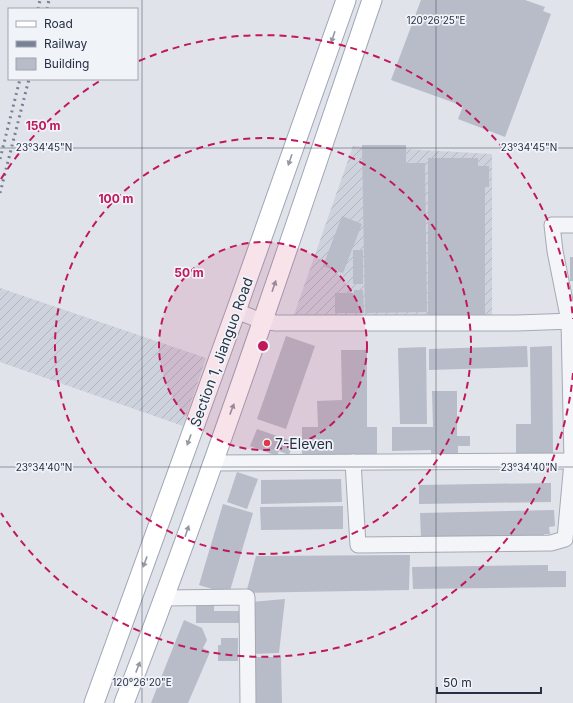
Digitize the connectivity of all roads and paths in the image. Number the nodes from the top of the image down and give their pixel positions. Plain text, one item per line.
1 (346, 0) edge
2 (372, 0) edge
3 (573, 225) edge
4 (236, 311) junction
5 (262, 321) junction
6 (571, 321) edge
7 (353, 462) junction
8 (572, 462) edge
9 (212, 463) junction
10 (164, 598) junction
11 (94, 703) edge
12 (124, 703) edge
13 (248, 703) edge

1 -> 4 main road, Section 1, Jianguo Road
5 -> 2 main road, Section 1, Jianguo Road
3 - 6 lane
4 - 5 lane
4 -> 11 main road, Section 1, Jianguo Road
5 - 6 lane
9 -> 5 main road, Section 1, Jianguo Road
6 - 8 lane
7 - 8 lane
7 - 8 lane
7 - 9 lane
10 -> 9 main road, Section 1, Jianguo Road
12 -> 10 main road, Section 1, Jianguo Road
10 - 13 lane

